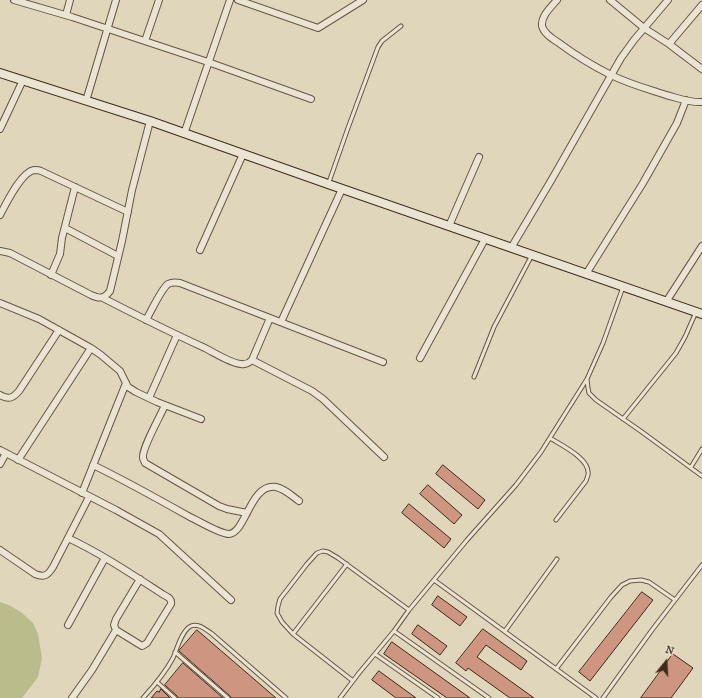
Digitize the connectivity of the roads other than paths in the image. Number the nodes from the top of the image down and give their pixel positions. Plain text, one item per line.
1 (14, 0) edge
2 (70, 0) edge
3 (116, 0) edge
4 (159, 0) edge
5 (230, 0) edge
6 (238, 0) edge
7 (363, 0) edge
8 (557, 0) edge
9 (610, 0) edge
10 (668, 0) edge
11 (702, 5) edge
12 (66, 15) junction
13 (401, 26) dead end
14 (644, 28) junction
15 (108, 29) junction
16 (145, 41) junction
17 (669, 44) junction
18 (208, 62) junction
19 (702, 69) edge
20 (0, 73) edge
21 (611, 75) junction
22 (23, 80) junction
23 (310, 99) dead end
24 (686, 100) junction
25 (86, 101) junction
26 (702, 102) edge
27 (150, 121) junction
28 (0, 129) edge
29 (184, 134) junction
30 (243, 154) junction
31 (479, 157) dead end
32 (328, 184) junction
33 (76, 187) junction
34 (342, 189) junction
35 (128, 212) junction
36 (0, 215) edge
37 (449, 226) junction
38 (65, 228) junction
39 (486, 239) junction
40 (702, 246) edge
41 (511, 248) junction
42 (200, 250) dead end
43 (0, 252) edge
44 (532, 255) junction
45 (118, 256) junction
46 (586, 274) junction
47 (52, 275) junction
48 (623, 287) junction
49 (103, 298) junction
50 (666, 302) junction
51 (0, 303) edge
52 (699, 313) edge
53 (270, 318) junction
54 (146, 320) junction
55 (281, 322) junction
56 (59, 330) junction
57 (177, 335) junction
58 (91, 348) junction
59 (420, 358) dead end
60 (252, 360) junction
61 (383, 362) dead end
62 (474, 377) dead end
63 (587, 379) junction
64 (126, 383) junction
65 (0, 396) edge
66 (149, 398) junction
67 (165, 405) junction
68 (200, 419) dead end
69 (623, 419) junction
70 (550, 438) junction
71 (702, 449) edge
72 (3, 452) edge
73 (384, 457) dead end
74 (18, 460) junction
75 (0, 464) edge
76 (93, 465) junction
77 (691, 467) junction
78 (702, 476) edge
79 (82, 493) junction
80 (90, 496) junction
81 (299, 501) dead end
82 (247, 513) junction
83 (556, 520) dead end
84 (68, 538) junction
85 (0, 550) edge
86 (105, 558) junction
87 (557, 559) dead end
88 (347, 564) junction
89 (702, 565) edge
90 (140, 579) junction
91 (434, 580) junction
92 (231, 600) dead end
93 (675, 600) junction
94 (409, 610) junction
95 (68, 624) dead end
96 (116, 630) junction
97 (394, 631) junction
98 (504, 631) junction
99 (293, 634) junction
100 (175, 652) junction
101 (375, 654) junction
102 (556, 669) junction
103 (353, 681) junction
104 (157, 682) junction
105 (482, 693) junction
106 (74, 698) edge
107 (143, 698) edge
108 (175, 698) edge
109 (228, 698) edge
110 (286, 698) edge
111 (340, 698) edge
112 (438, 698) edge
113 (479, 698) edge
114 (489, 698) edge
115 (596, 698) edge
116 (603, 698) edge

1 - 12 street
2 - 12 street
3 - 15 street
4 - 16 street
5 - 18 street
6 - 7 street
8 - 21 street
9 - 14 street
10 - 14 street
11 - 17 street
12 - 15 street
13 - 32 lane
14 - 17 street
14 - 21 street
15 - 16 street
15 - 25 street
16 - 18 street
17 - 19 street
18 - 23 street
18 - 29 street
20 - 22 main road
21 - 24 street
21 - 41 street
22 - 25 main road
22 - 28 street
24 - 26 street
24 - 46 street
25 - 27 main road
27 - 29 main road
27 - 35 street
29 - 30 main road
30 - 32 main road
30 - 42 street
31 - 37 street
32 - 34 main road
33 - 35 street
33 - 36 street
33 - 38 street
34 - 37 main road
34 - 55 street
35 - 45 street
37 - 39 main road
38 - 45 street
38 - 47 street
39 - 41 main road
39 - 59 street
40 - 50 street
41 - 44 main road
43 - 47 street
44 - 46 main road
44 - 62 lane
45 - 49 street
46 - 48 main road
47 - 49 street
48 - 50 main road
48 - 63 lane
49 - 54 street
50 - 52 main road
51 - 56 street
52 - 69 lane
53 - 54 street
53 - 55 street
53 - 60 street
54 - 57 street
55 - 61 street
56 - 58 street
56 - 65 street
57 - 60 street
57 - 66 street
58 - 64 street
58 - 74 street
60 - 73 street
63 - 69 lane
63 - 70 lane
64 - 66 street
64 - 76 street
66 - 67 street
67 - 68 street
67 - 82 street
69 - 77 lane
70 - 83 lane
70 - 91 lane
71 - 77 lane
72 - 74 street
72 - 75 street
74 - 79 street
76 - 79 street
76 - 82 street
77 - 78 lane
79 - 80 street
80 - 84 street
80 - 92 street
81 - 82 street
84 - 85 street
84 - 86 street
86 - 90 street
86 - 95 street
87 - 98 lane
88 - 94 lane
88 - 99 lane
88 - 99 lane
89 - 93 lane
90 - 96 street
90 - 96 street
91 - 94 lane
91 - 98 lane
93 - 102 lane
93 - 116 lane
94 - 97 lane
96 - 106 street
97 - 101 lane
97 - 105 lane
98 - 102 lane
99 - 103 lane
100 - 104 lane
100 - 109 lane
100 - 110 lane
101 - 103 lane
101 - 112 lane
102 - 115 lane
103 - 111 lane
104 - 107 lane
104 - 108 lane
105 - 113 lane
105 - 114 lane

